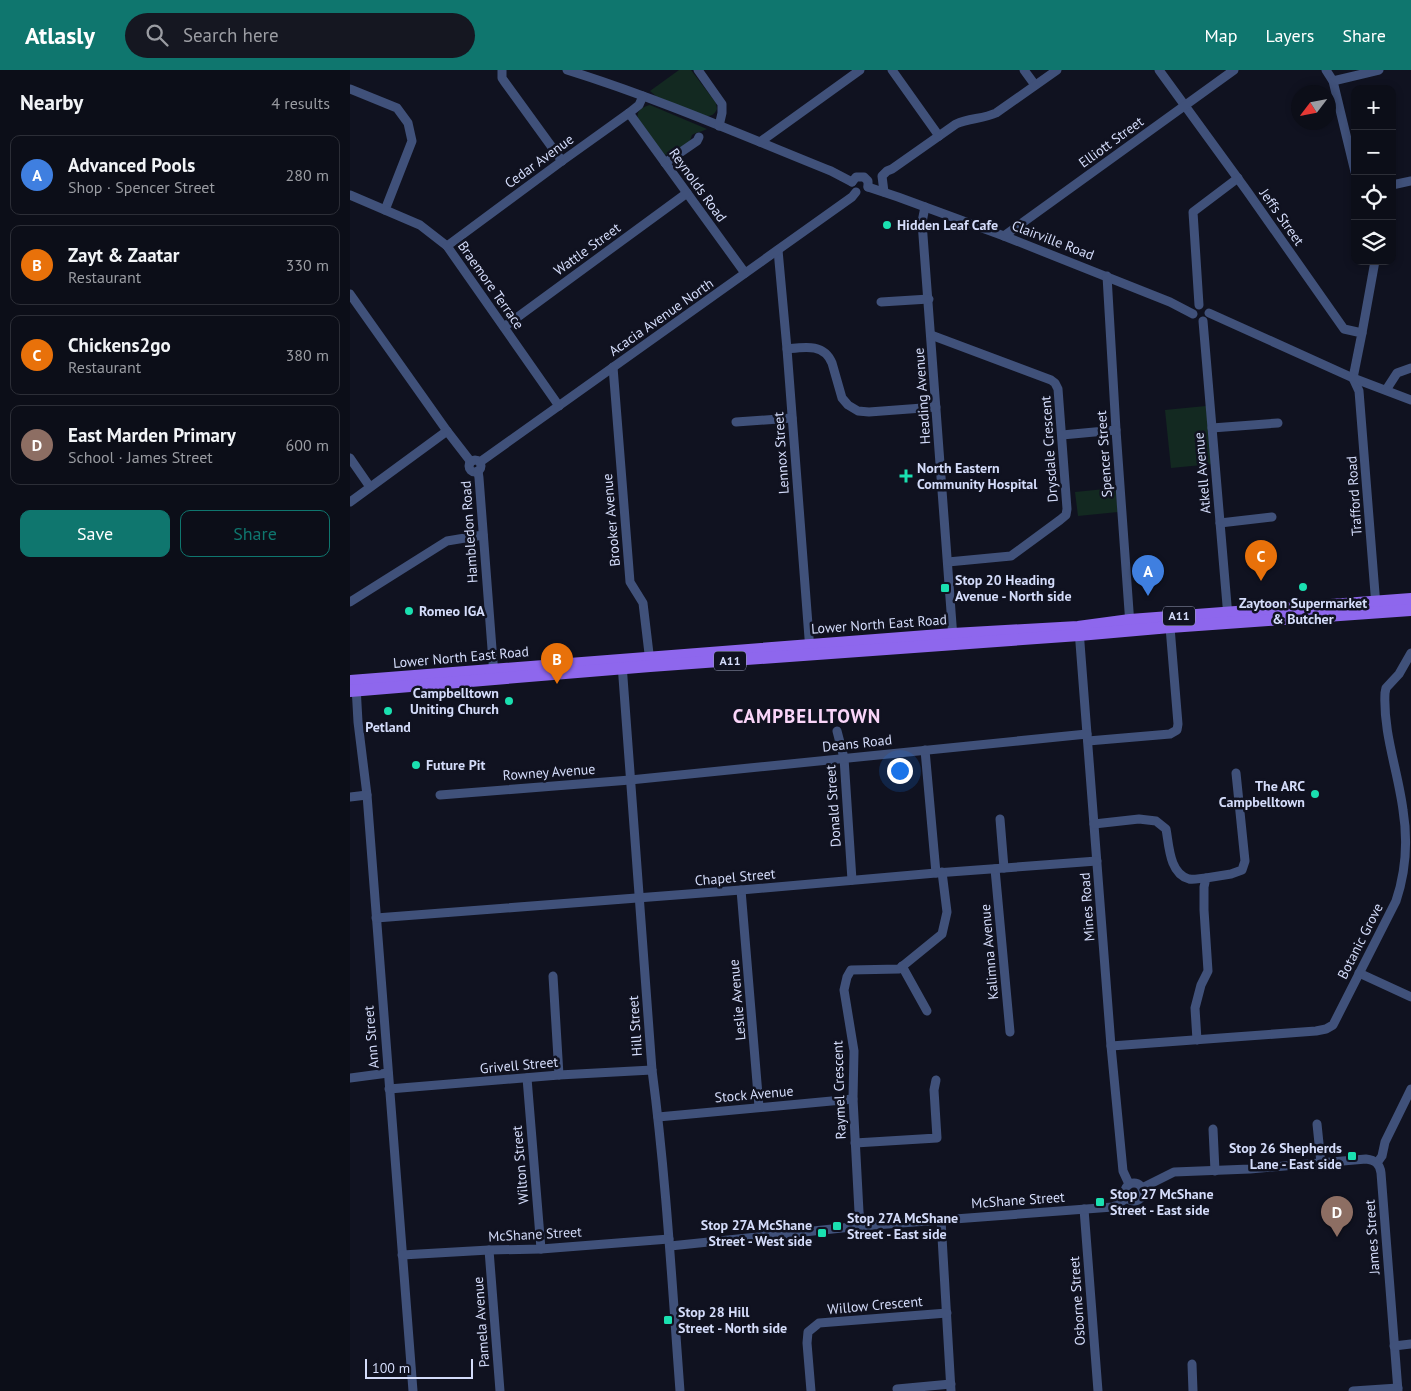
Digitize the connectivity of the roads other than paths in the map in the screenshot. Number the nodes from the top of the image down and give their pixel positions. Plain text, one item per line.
1 (502, 70) edge
2 (567, 70) edge
3 (578, 70) edge
4 (698, 70) edge
5 (860, 70) edge
6 (892, 70) edge
7 (1024, 70) edge
8 (1057, 70) edge
9 (1159, 70) edge
10 (1234, 70) edge
11 (1326, 70) edge
12 (1379, 70) edge
13 (1333, 81) junction
14 (603, 82) junction
15 (1035, 85) junction
16 (350, 89) edge
17 (643, 96) junction
18 (1184, 105) junction
19 (629, 113) junction
20 (718, 126) junction
21 (939, 136) junction
22 (699, 137) dead end
23 (760, 142) junction
24 (1351, 155) edge
25 (562, 160) junction
26 (665, 163) junction
27 (1238, 178) junction
28 (1411, 181) edge
29 (852, 182) junction
30 (1396, 185) edge
31 (868, 187) junction
32 (856, 192) junction
33 (884, 192) junction
34 (687, 193) junction
35 (350, 195) edge
36 (925, 207) junction
37 (385, 210) junction
38 (1004, 236) junction
39 (447, 246) junction
40 (778, 250) junction
41 (1374, 265) edge
42 (745, 273) junction
43 (1107, 276) junction
44 (350, 294) edge
45 (928, 298) junction
46 (881, 302) dead end
47 (1196, 309) junction
48 (1206, 318) junction
49 (504, 327) junction
50 (1362, 333) junction
51 (931, 335) junction
52 (787, 349) junction
53 (613, 367) junction
54 (1411, 368) edge
55 (1353, 378) junction
56 (1386, 390) junction
57 (1411, 400) edge
58 (559, 406) junction
59 (936, 407) junction
60 (792, 418) junction
61 (736, 422) dead end
62 (1278, 423) dead end
63 (1212, 428) junction
64 (1116, 430) junction
65 (447, 431) junction
66 (1062, 435) junction
67 (350, 458) edge
68 (476, 465) junction
69 (370, 487) junction
70 (350, 502) edge
71 (1272, 517) dead end
72 (1220, 523) junction
73 (483, 535) junction
74 (948, 562) junction
75 (1411, 599) edge
76 (350, 602) edge
77 (1377, 607) junction
78 (1411, 610) edge
79 (1228, 617) junction
80 (1130, 625) junction
81 (1170, 627) junction
82 (1079, 631) junction
83 (953, 639) junction
84 (810, 650) junction
85 (1411, 653) edge
86 (650, 662) junction
87 (622, 664) junction
88 (493, 674) junction
89 (353, 685) edge
90 (836, 731) dead end
91 (1087, 737) junction
92 (925, 750) junction
93 (844, 758) junction
94 (1236, 773) dead end
95 (630, 780) junction
96 (440, 794) dead end
97 (367, 795) junction
98 (350, 797) edge
99 (1000, 819) dead end
100 (1094, 824) junction
101 (1097, 861) junction
102 (999, 869) junction
103 (939, 872) junction
104 (1206, 878) junction
105 (852, 880) junction
106 (741, 890) junction
107 (640, 898) junction
108 (376, 918) junction
109 (902, 966) junction
110 (1359, 973) junction
111 (554, 976) dead end
112 (1411, 997) edge
113 (927, 1011) dead end
114 (1010, 1032) dead end
115 (1196, 1040) junction
116 (1111, 1046) junction
117 (652, 1070) junction
118 (388, 1074) junction
119 (559, 1075) junction
120 (350, 1078) edge
121 (527, 1078) junction
122 (936, 1080) dead end
123 (389, 1089) junction
124 (1411, 1090) edge
125 (853, 1099) junction
126 (759, 1107) junction
127 (658, 1117) junction
128 (1317, 1124) dead end
129 (1213, 1129) dead end
130 (855, 1143) junction
131 (1320, 1163) junction
132 (1377, 1163) junction
133 (1215, 1171) junction
134 (1129, 1184) junction
135 (1142, 1188) junction
136 (1127, 1198) junction
137 (1084, 1209) junction
138 (940, 1220) junction
139 (861, 1226) junction
140 (669, 1242) junction
141 (541, 1249) junction
142 (489, 1250) junction
143 (402, 1255) junction
144 (947, 1313) junction
145 (1411, 1344) edge
146 (1394, 1346) junction
147 (1192, 1364) dead end
148 (951, 1388) edge
149 (897, 1389) dead end
150 (1398, 1389) edge
151 (413, 1391) edge
152 (500, 1391) edge
153 (680, 1391) edge
154 (811, 1391) edge
155 (1098, 1391) edge
156 (1193, 1391) edge
157 (1353, 1391) edge

1 - 25 street
2 - 14 street
3 - 14 street
4 - 20 street
5 - 23 street
6 - 21 street
7 - 15 street
8 - 15 street
9 - 18 street, Jeffs Street
10 - 18 street, Elliott Street
11 - 13 street
12 - 13 street
13 - 24 street
14 - 17 street
15 - 21 street
16 - 37 street
17 - 19 street, Cedar Avenue
17 - 20 street
18 - 27 street, Jeffs Street
18 - 38 street, Elliott Street
19 - 25 street, Cedar Avenue
19 - 26 street, Reynolds Road
20 - 23 street
21 - 33 street
22 - 26 street
23 - 29 street
25 - 39 street, Cedar Avenue
26 - 34 street, Reynolds Road
27 - 47 street
27 - 50 street, Jeffs Street
28 - 30 street
29 - 31 street
29 - 32 street
31 - 32 street
31 - 33 street, Clairville Road
32 - 40 street, Acacia Avenue North
33 - 36 street, Clairville Road
34 - 42 street, Reynolds Road
34 - 49 street, Wattle Street
35 - 37 street, Braemore Terrace
36 - 38 street, Clairville Road
36 - 45 street, Heading Avenue
37 - 39 street, Braemore Terrace
38 - 43 street, Clairville Road
39 - 49 street, Braemore Terrace
40 - 42 street, Acacia Avenue North
40 - 52 street, Lennox Street
41 - 50 street
42 - 53 street, Acacia Avenue North
43 - 47 street, Clairville Road
43 - 64 street, Spencer Street
44 - 65 street, Hambledon Road
45 - 46 street
45 - 51 street, Heading Avenue
47 - 48 street
47 - 48 street
48 - 55 street
48 - 63 street, Atkell Avenue
49 - 58 street, Braemore Terrace
50 - 55 street
51 - 59 street, Heading Avenue
51 - 66 street, Drysdale Crescent
52 - 59 street
52 - 60 street, Lennox Street
53 - 58 street, Acacia Avenue North
53 - 86 street, Brooker Avenue
54 - 56 street
55 - 56 street
55 - 77 street, Trafford Road
56 - 57 street
58 - 68 street, Acacia Avenue North
59 - 74 street, Heading Avenue
60 - 61 street
60 - 84 street, Lennox Street
62 - 63 street
63 - 72 street, Atkell Avenue
64 - 66 street
64 - 80 street, Spencer Street
65 - 68 street, Hambledon Road
65 - 69 street
66 - 74 street, Drysdale Crescent
67 - 69 street
68 - 73 street, Hambledon Road
69 - 70 street
71 - 72 street
72 - 79 street, Atkell Avenue
73 - 76 street
73 - 88 street, Hambledon Road
74 - 83 street, Heading Avenue
75 - 77 main road, Lower North East Road / A11
77 - 78 main road, Lower North East Road / A11
77 - 79 main road, Lower North East Road / A11
79 - 80 main road, Lower North East Road / A11
79 - 81 main road, Lower North East Road / A11
80 - 81 main road, Lower North East Road / A11
80 - 82 main road, Lower North East Road / A11
81 - 91 street, Deans Road
82 - 83 main road, Lower North East Road / A11
82 - 91 street, Mines Road
83 - 84 main road, Lower North East Road / A11
84 - 86 main road, Lower North East Road / A11
85 - 110 street, Botanic Grove
86 - 87 main road, Lower North East Road / A11
87 - 88 main road, Lower North East Road / A11
87 - 95 street, Hill Street
88 - 89 main road, Lower North East Road / A11
89 - 97 street, Ann Street
90 - 93 street, Donald Street
91 - 92 street, Deans Road
91 - 100 street, Mines Road
92 - 93 street, Deans Road
92 - 103 street, Raymel Crescent
93 - 95 street, Deans Road
93 - 105 street, Donald Street
94 - 104 street
95 - 96 street, Rowney Avenue
95 - 107 street, Hill Street
97 - 98 street
97 - 108 street, Ann Street
99 - 102 street, Kalimna Avenue
100 - 101 street, Mines Road
100 - 104 street
101 - 102 street, Chapel Street
101 - 116 street, Mines Road
102 - 103 street, Chapel Street
102 - 114 street, Kalimna Avenue
103 - 105 street, Chapel Street
103 - 109 street, Raymel Crescent
104 - 115 street
105 - 106 street, Chapel Street
106 - 107 street, Chapel Street
106 - 126 street, Leslie Avenue
107 - 108 street, Chapel Street
107 - 117 street, Hill Street
108 - 118 street, Ann Street
109 - 113 street
109 - 125 street, Raymel Crescent
110 - 112 street
110 - 115 street, Botanic Grove
111 - 119 street
115 - 116 street, Botanic Grove
116 - 134 street, Mines Road
117 - 119 street, Grivell Street
117 - 127 street, Hill Street
118 - 120 street
118 - 123 street, Ann Street
119 - 121 street, Grivell Street
121 - 123 street, Grivell Street
121 - 141 street, Wilton Street
122 - 130 street
123 - 143 street, Ann Street
124 - 132 street
125 - 126 street, Stock Avenue
125 - 130 street, Raymel Crescent
126 - 127 street, Stock Avenue
127 - 140 street, Hill Street
128 - 131 street
129 - 133 street
130 - 139 street, Raymel Crescent
131 - 132 street
131 - 133 street
132 - 146 street, James Street
133 - 135 street
134 - 135 street
134 - 136 street
135 - 136 street
136 - 137 street, McShane Street
137 - 138 street, McShane Street
137 - 155 street, Osborne Street
138 - 139 street, McShane Street
138 - 144 street
139 - 140 street, McShane Street
140 - 141 street, McShane Street
140 - 153 street, Hill Street
141 - 142 street, McShane Street
142 - 143 street, McShane Street
142 - 152 street, Pamela Avenue
143 - 151 street, Ann Street
144 - 148 street
144 - 154 street, Willow Crescent
145 - 146 street
146 - 150 street, James Street
147 - 156 street
148 - 149 street
150 - 157 street

